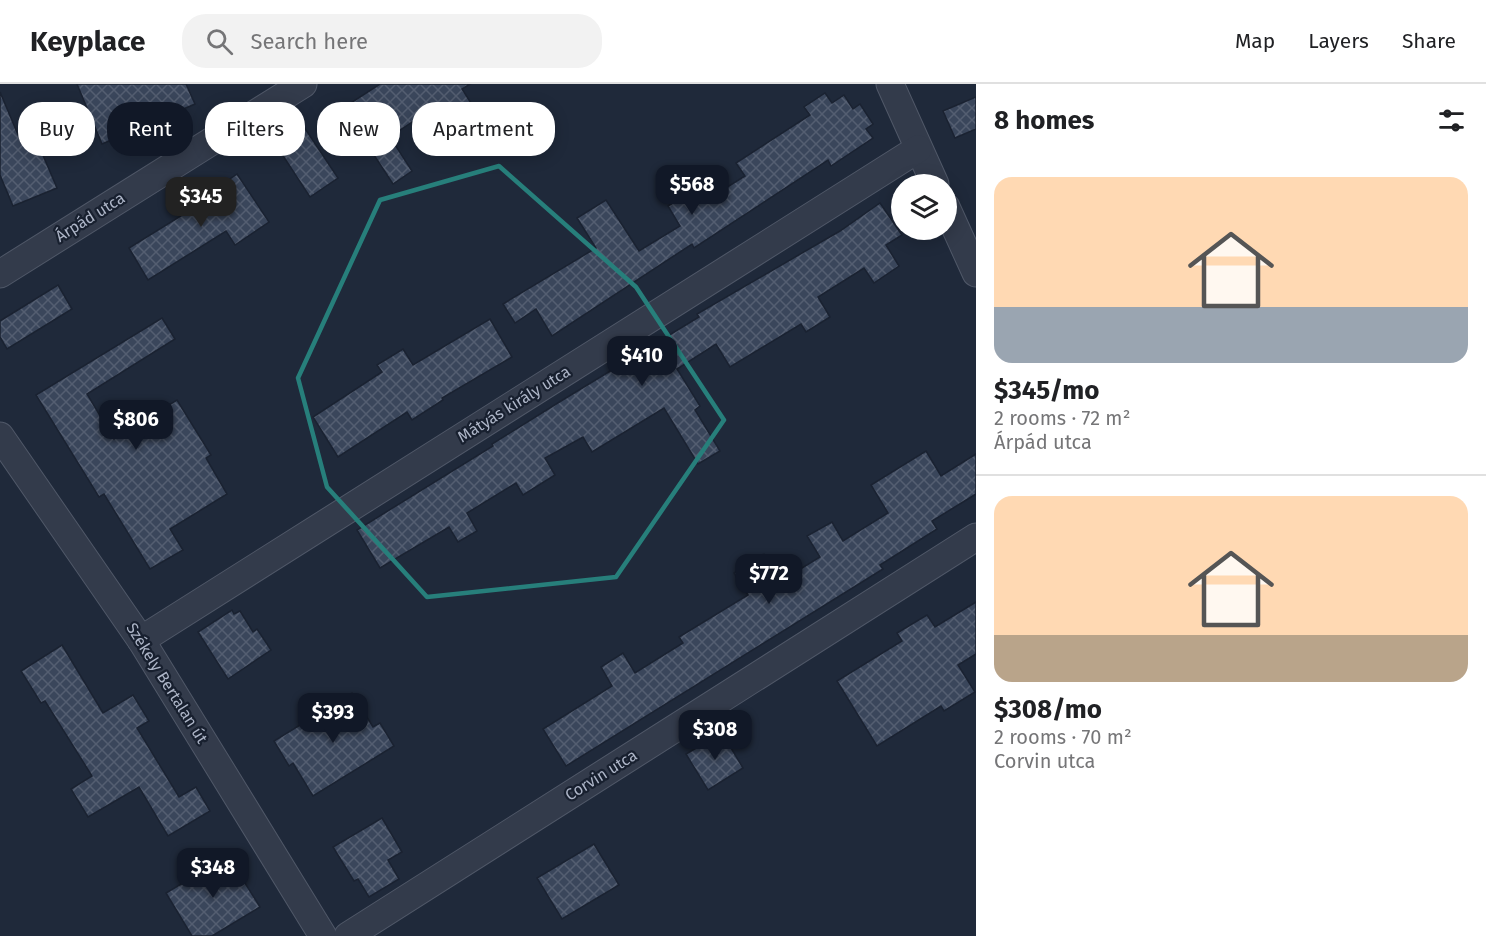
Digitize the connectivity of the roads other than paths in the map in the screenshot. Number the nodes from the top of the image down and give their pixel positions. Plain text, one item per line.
1 (303, 84) edge
2 (890, 84) edge
3 (918, 149) junction
4 (930, 174) edge
5 (957, 222) edge
6 (970, 239) edge
7 (976, 273) edge
8 (0, 274) edge
9 (0, 436) edge
10 (976, 537) edge
11 (141, 640) junction
12 (322, 936) edge
13 (348, 936) edge

1 - 8 street, Árpád utca
2 - 3 street
3 - 4 street
3 - 11 street, Mátyás király utca
5 - 6 street
6 - 7 street
9 - 11 street, Székely Bertalan út
10 - 13 street, Corvin utca
11 - 12 street, Székely Bertalan út

